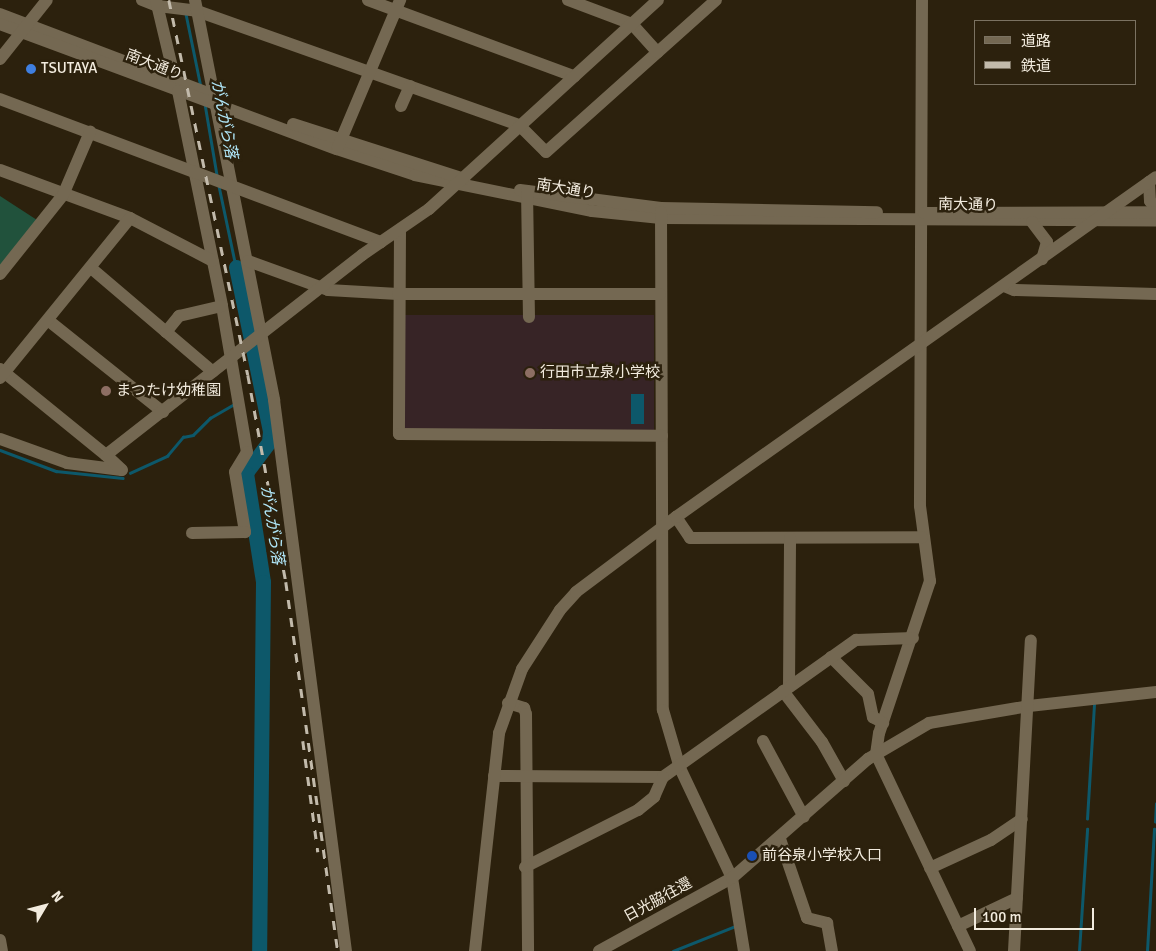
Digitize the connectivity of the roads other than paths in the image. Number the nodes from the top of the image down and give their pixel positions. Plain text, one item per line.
1 (47, 0) edge
2 (142, 0) edge
3 (368, 0) edge
4 (568, 0) edge
5 (658, 0) edge
6 (716, 0) edge
7 (922, 0) edge
8 (157, 3) edge
9 (196, 5) edge
10 (398, 5) edge
11 (0, 14) edge
12 (0, 24) edge
13 (632, 24) junction
14 (24, 28) junction
15 (657, 52) junction
16 (0, 58) edge
17 (371, 74) junction
18 (574, 76) junction
19 (176, 86) junction
20 (410, 86) junction
21 (207, 97) junction
22 (0, 99) edge
23 (402, 106) dead end
24 (519, 125) junction
25 (90, 132) junction
26 (339, 145) junction
27 (0, 170) edge
28 (195, 170) junction
29 (1153, 179) edge
30 (456, 181) junction
31 (233, 186) junction
32 (527, 195) junction
33 (63, 196) junction
34 (1156, 210) edge
35 (1108, 211) junction
36 (661, 213) junction
37 (923, 217) junction
38 (130, 218) junction
39 (1094, 221) junction
40 (1156, 221) edge
41 (1032, 222) junction
42 (400, 231) junction
43 (381, 242) junction
44 (1042, 259) junction
45 (213, 261) junction
46 (248, 261) junction
47 (91, 268) junction
48 (0, 274) edge
49 (1004, 286) junction
50 (322, 288) junction
51 (528, 292) junction
52 (398, 294) junction
53 (660, 294) junction
54 (1156, 294) edge
55 (222, 306) junction
56 (529, 317) dead end
57 (49, 321) junction
58 (166, 332) junction
59 (263, 332) junction
60 (921, 345) junction
61 (231, 359) junction
62 (212, 372) junction
63 (1, 373) edge
64 (163, 412) junction
65 (662, 436) junction
66 (0, 439) edge
67 (106, 455) junction
68 (676, 517) junction
69 (661, 529) junction
70 (192, 533) dead end
71 (922, 537) junction
72 (790, 538) junction
73 (913, 638) junction
74 (1031, 640) dead end
75 (830, 656) junction
76 (786, 689) junction
77 (1156, 692) edge
78 (508, 702) junction
79 (1029, 706) junction
80 (883, 723) junction
81 (763, 741) dead end
82 (876, 754) junction
83 (680, 768) junction
84 (494, 776) junction
85 (527, 776) junction
86 (663, 777) junction
87 (844, 781) junction
88 (804, 817) junction
89 (1022, 819) junction
90 (780, 839) junction
91 (526, 867) junction
92 (930, 868) junction
93 (732, 878) junction
94 (1017, 898) junction
95 (958, 926) junction
96 (0, 940) edge
97 (602, 950) edge
98 (2, 951) edge
99 (346, 951) edge
100 (475, 951) edge
101 (528, 951) edge
102 (744, 951) edge
103 (832, 951) edge
104 (970, 951) edge
105 (1014, 951) edge

1 - 14 street
2 - 8 street
3 - 10 street
4 - 13 street
5 - 13 street
6 - 15 street
7 - 37 street
8 - 9 street
8 - 19 street
9 - 17 street
9 - 21 street
10 - 17 street
10 - 18 street
11 - 14 street, 南大通り
12 - 14 street, 南大通り
13 - 15 street
13 - 18 street
14 - 16 street
14 - 19 street, 南大通り
15 - 24 street
17 - 20 street
17 - 26 street
18 - 24 street
19 - 21 street, 南大通り
19 - 28 street
20 - 23 street
20 - 24 street
21 - 26 street, 南大通り
21 - 31 street
22 - 25 street
24 - 30 street
25 - 28 street
25 - 33 street
26 - 30 street, 南大通り
27 - 33 street
28 - 31 street
28 - 45 street
29 - 34 street
29 - 35 street
30 - 32 street, 南大通り
30 - 42 street
31 - 43 street
31 - 46 street
32 - 36 street, 南大通り
32 - 51 street
33 - 38 street
33 - 48 street
34 - 35 street, 南大通り
35 - 37 street, 南大通り
35 - 39 street
36 - 37 street, 南大通り
36 - 53 street
37 - 41 street, 南大通り
37 - 60 street
38 - 45 street
38 - 47 street
39 - 40 street, 南大通り
39 - 41 street, 南大通り
39 - 44 street
41 - 44 street
42 - 43 street
42 - 52 street
43 - 50 street
44 - 49 street
45 - 55 street
46 - 50 street
46 - 59 street
47 - 57 street
47 - 58 street
49 - 54 street
49 - 60 street
50 - 52 street
50 - 59 street
51 - 52 street
51 - 53 street
51 - 56 street
52 - 65 street
53 - 65 street
55 - 58 street
55 - 61 street
57 - 63 street
57 - 64 street
58 - 62 street
59 - 61 street
59 - 99 street
60 - 68 street
60 - 71 street
61 - 62 street
61 - 70 street
62 - 64 street
63 - 67 street
64 - 67 street
65 - 69 street
66 - 67 street
68 - 69 street
68 - 72 street
69 - 78 street
69 - 83 street
71 - 72 street
71 - 73 street
72 - 76 street
73 - 75 street
73 - 80 street
74 - 79 street
75 - 76 street
75 - 80 street
76 - 83 street
76 - 87 street
77 - 79 street, 日光脇往還
78 - 84 street
78 - 85 street
79 - 82 street, 日光脇往還
79 - 89 street
80 - 82 street
81 - 88 street
82 - 87 street, 日光脇往還
82 - 92 street
83 - 86 street
83 - 93 street
84 - 85 street
84 - 100 street
85 - 86 street
85 - 91 street
86 - 91 street
87 - 88 street, 日光脇往還
88 - 90 street, 日光脇往還
89 - 92 street
89 - 94 street
90 - 93 street, 日光脇往還
90 - 103 street
91 - 101 street
92 - 95 street
93 - 97 street, 日光脇往還
93 - 102 street
94 - 95 street
94 - 105 street
95 - 104 street
96 - 98 street

